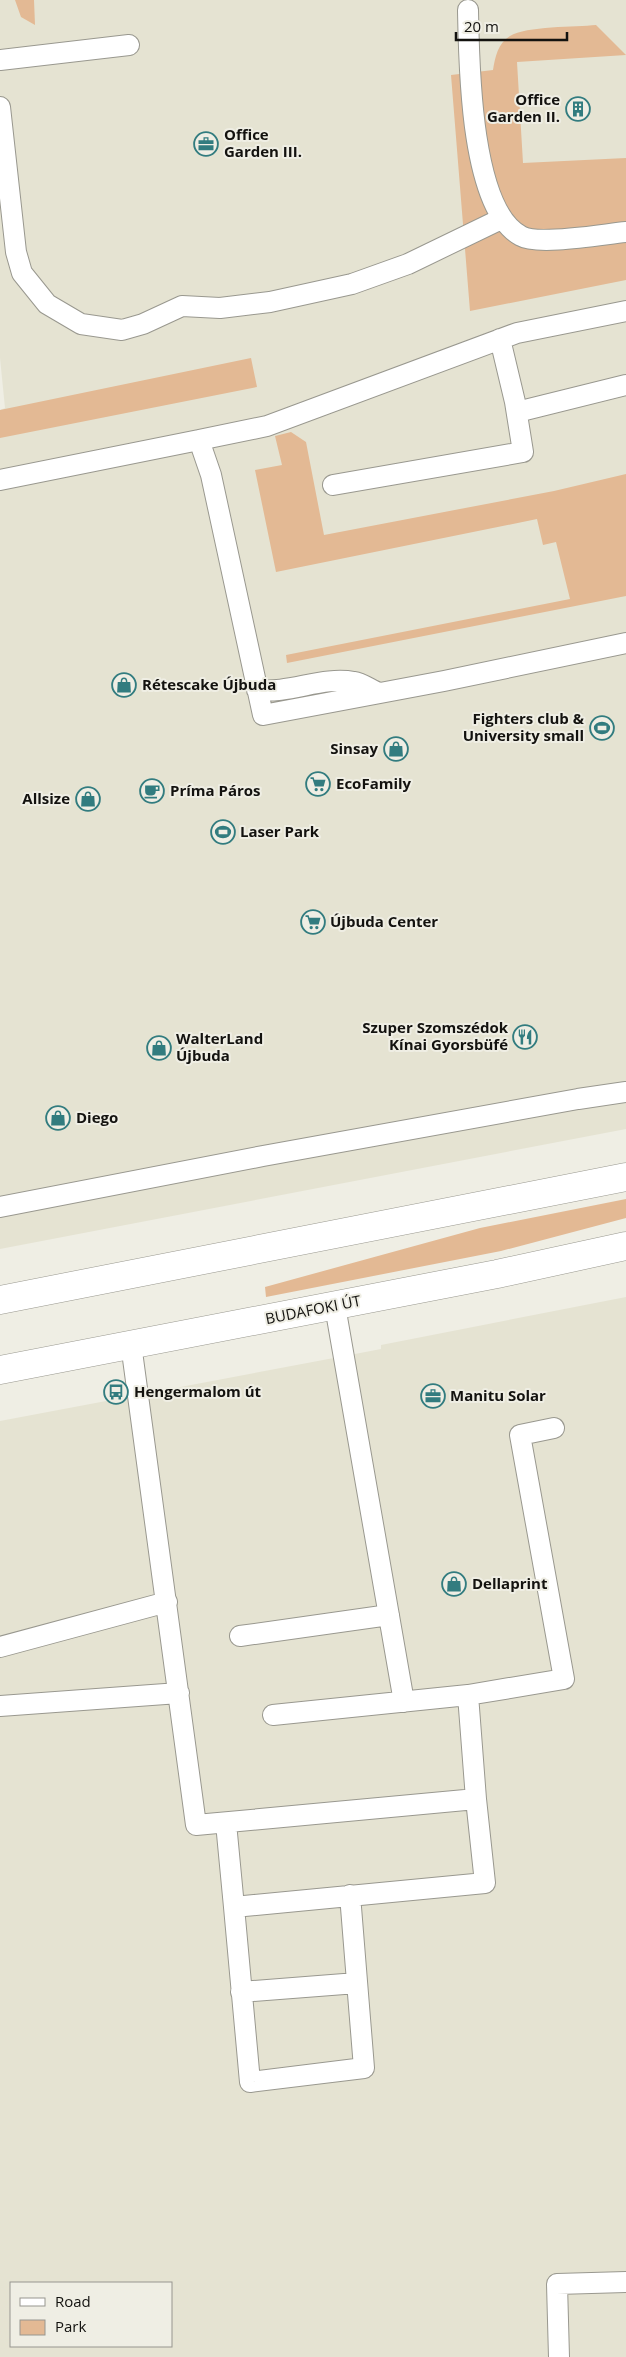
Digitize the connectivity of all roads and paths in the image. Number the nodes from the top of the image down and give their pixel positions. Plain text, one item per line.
1 (468, 10) dead end
2 (129, 45) dead end
3 (0, 60) edge
4 (0, 107) edge
5 (502, 219) junction
6 (626, 232) edge
7 (626, 311) edge
8 (500, 339) junction
9 (626, 385) edge
10 (517, 412) junction
11 (199, 440) junction
12 (0, 480) edge
13 (333, 485) dead end
14 (626, 643) edge
15 (257, 690) junction
16 (379, 693) junction
17 (626, 1092) edge
18 (626, 1177) edge
19 (0, 1206) edge
20 (626, 1246) edge
21 (0, 1300) edge
22 (335, 1306) junction
23 (131, 1344) junction
24 (0, 1370) edge
25 (554, 1428) dead end
26 (167, 1602) junction
27 (389, 1615) junction
28 (240, 1636) dead end
29 (0, 1647) edge
30 (179, 1693) junction
31 (468, 1695) junction
32 (404, 1702) junction
33 (0, 1706) edge
34 (272, 1715) dead end
35 (476, 1799) junction
36 (226, 1823) junction
37 (350, 1895) junction
38 (234, 1907) junction
39 (357, 1983) junction
40 (241, 1992) junction
41 (626, 2282) edge
42 (559, 2357) edge

1 - 5 lane
2 - 3 lane
4 - 5 lane
5 - 6 lane
7 - 8 lane
8 - 10 lane
8 - 11 lane
9 - 10 lane
10 - 13 lane
11 - 12 lane
11 - 15 lane
14 - 16 lane
15 - 16 lane
15 - 16 lane
17 - 19 lane
18 - 21 main road
20 - 22 main road, BUDAFOKI ÚT
22 - 23 main road, BUDAFOKI ÚT
22 - 27 lane
23 - 24 main road, BUDAFOKI ÚT
23 - 26 lane
25 - 31 lane
26 - 29 lane
26 - 30 lane
27 - 28 lane
27 - 32 lane
30 - 33 lane
30 - 36 lane
31 - 32 lane
31 - 35 lane
32 - 34 lane
35 - 36 lane
35 - 37 lane
36 - 38 lane
37 - 38 lane
37 - 39 lane
38 - 40 lane
39 - 40 lane
39 - 40 lane
41 - 42 lane

